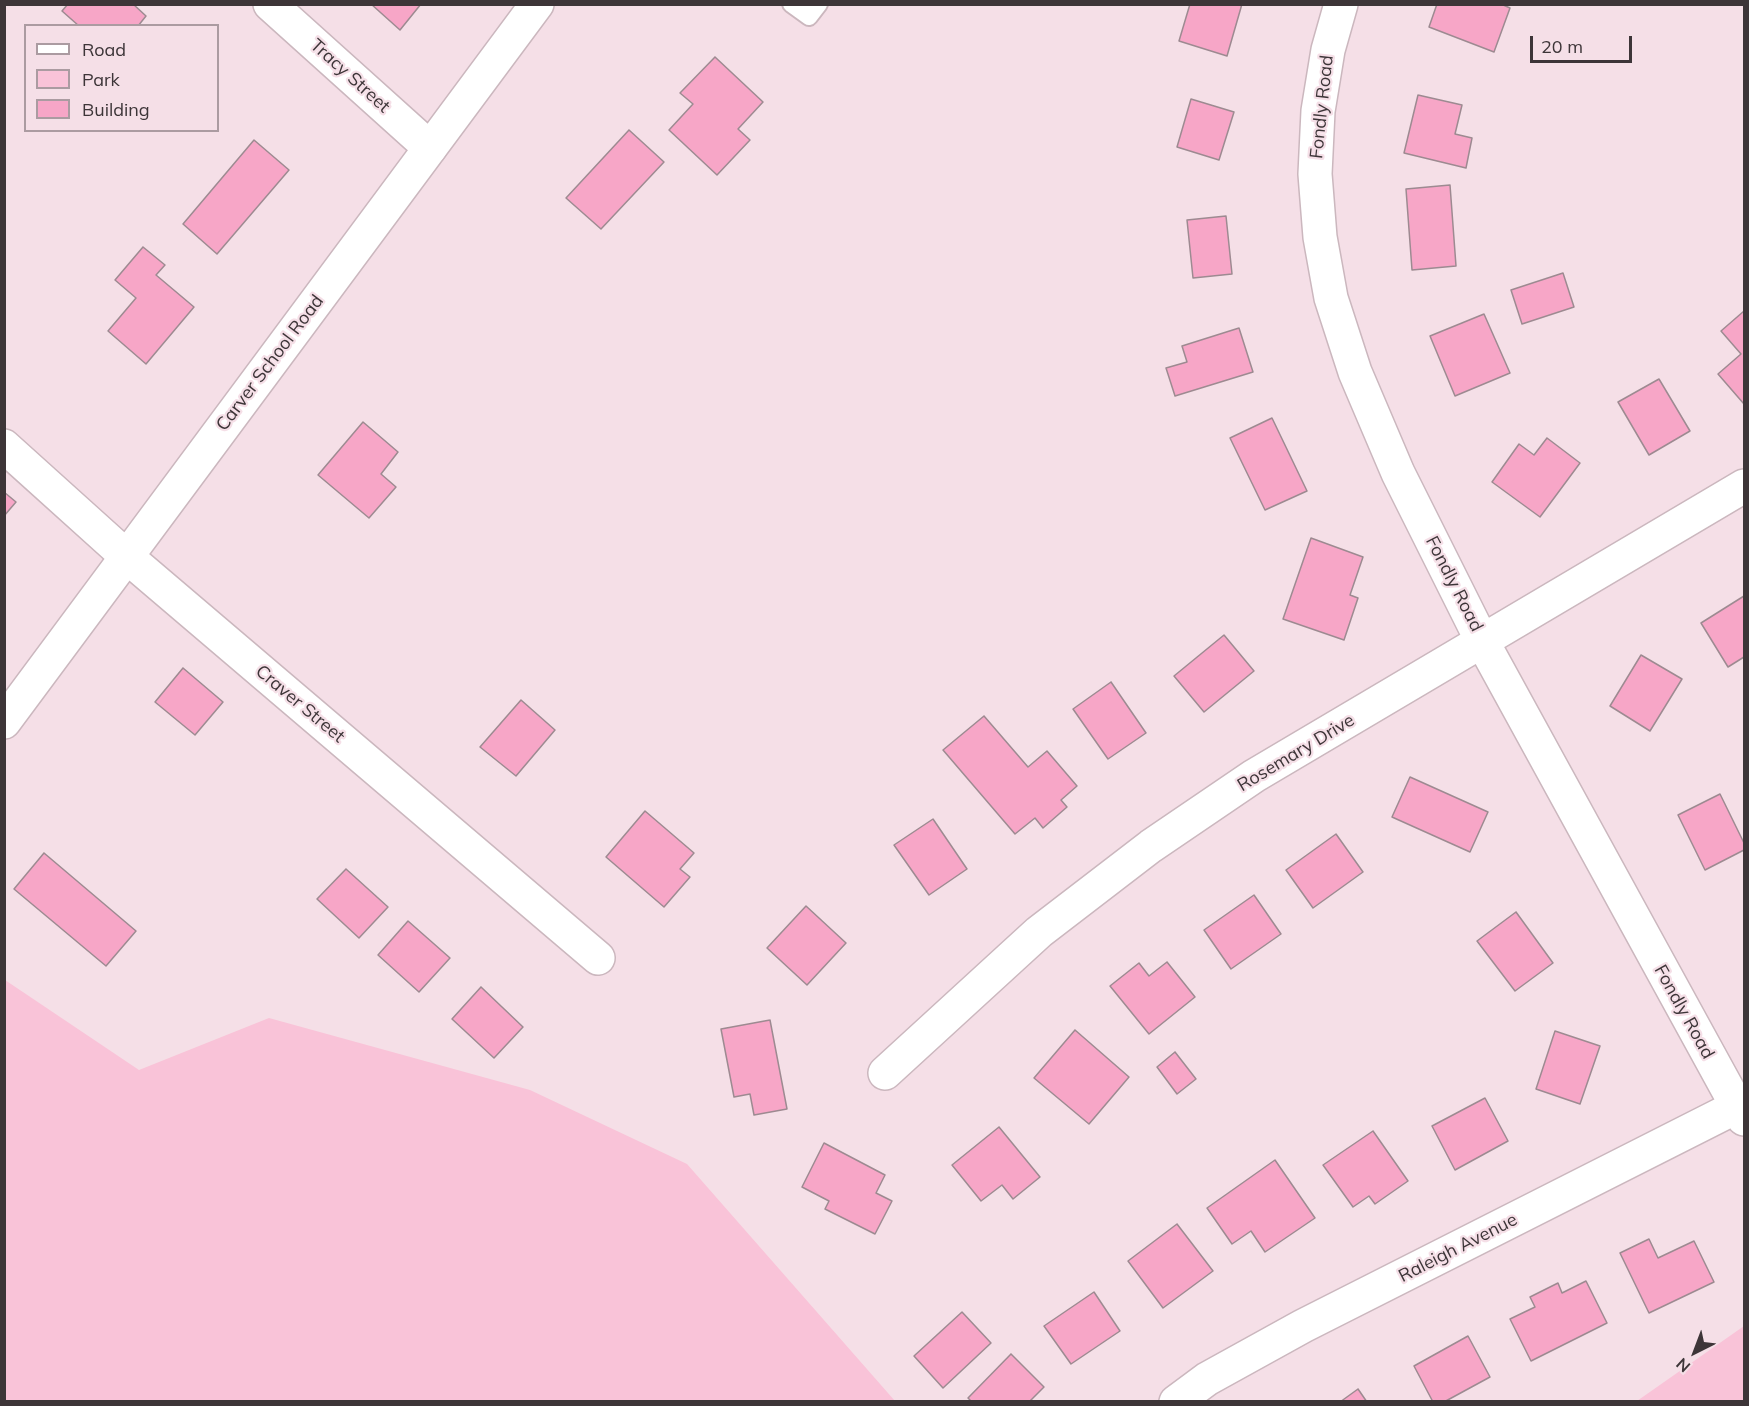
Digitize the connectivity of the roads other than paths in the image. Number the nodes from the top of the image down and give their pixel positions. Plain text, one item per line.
1 (270, 4) edge
2 (537, 4) edge
3 (791, 4) edge
4 (819, 4) edge
5 (1341, 4) edge
6 (430, 148) junction
7 (4, 446) edge
8 (1744, 486) edge
9 (126, 556) junction
10 (1482, 640) junction
11 (4, 722) edge
12 (598, 958) dead end
13 (885, 1073) dead end
14 (1742, 1110) edge
15 (1176, 1401) edge

1 - 6 street, Tracy Street
2 - 6 street, Carver School Road
3 - 4 lane
5 - 10 street, Fondly Road
6 - 9 street, Carver School Road
7 - 9 street, Craver Street
8 - 10 street, Rosemary Drive
9 - 11 street, Carver School Road
9 - 12 street, Craver Street
10 - 13 street, Rosemary Drive
10 - 14 street, Fondly Road
14 - 15 street, Raleigh Avenue

